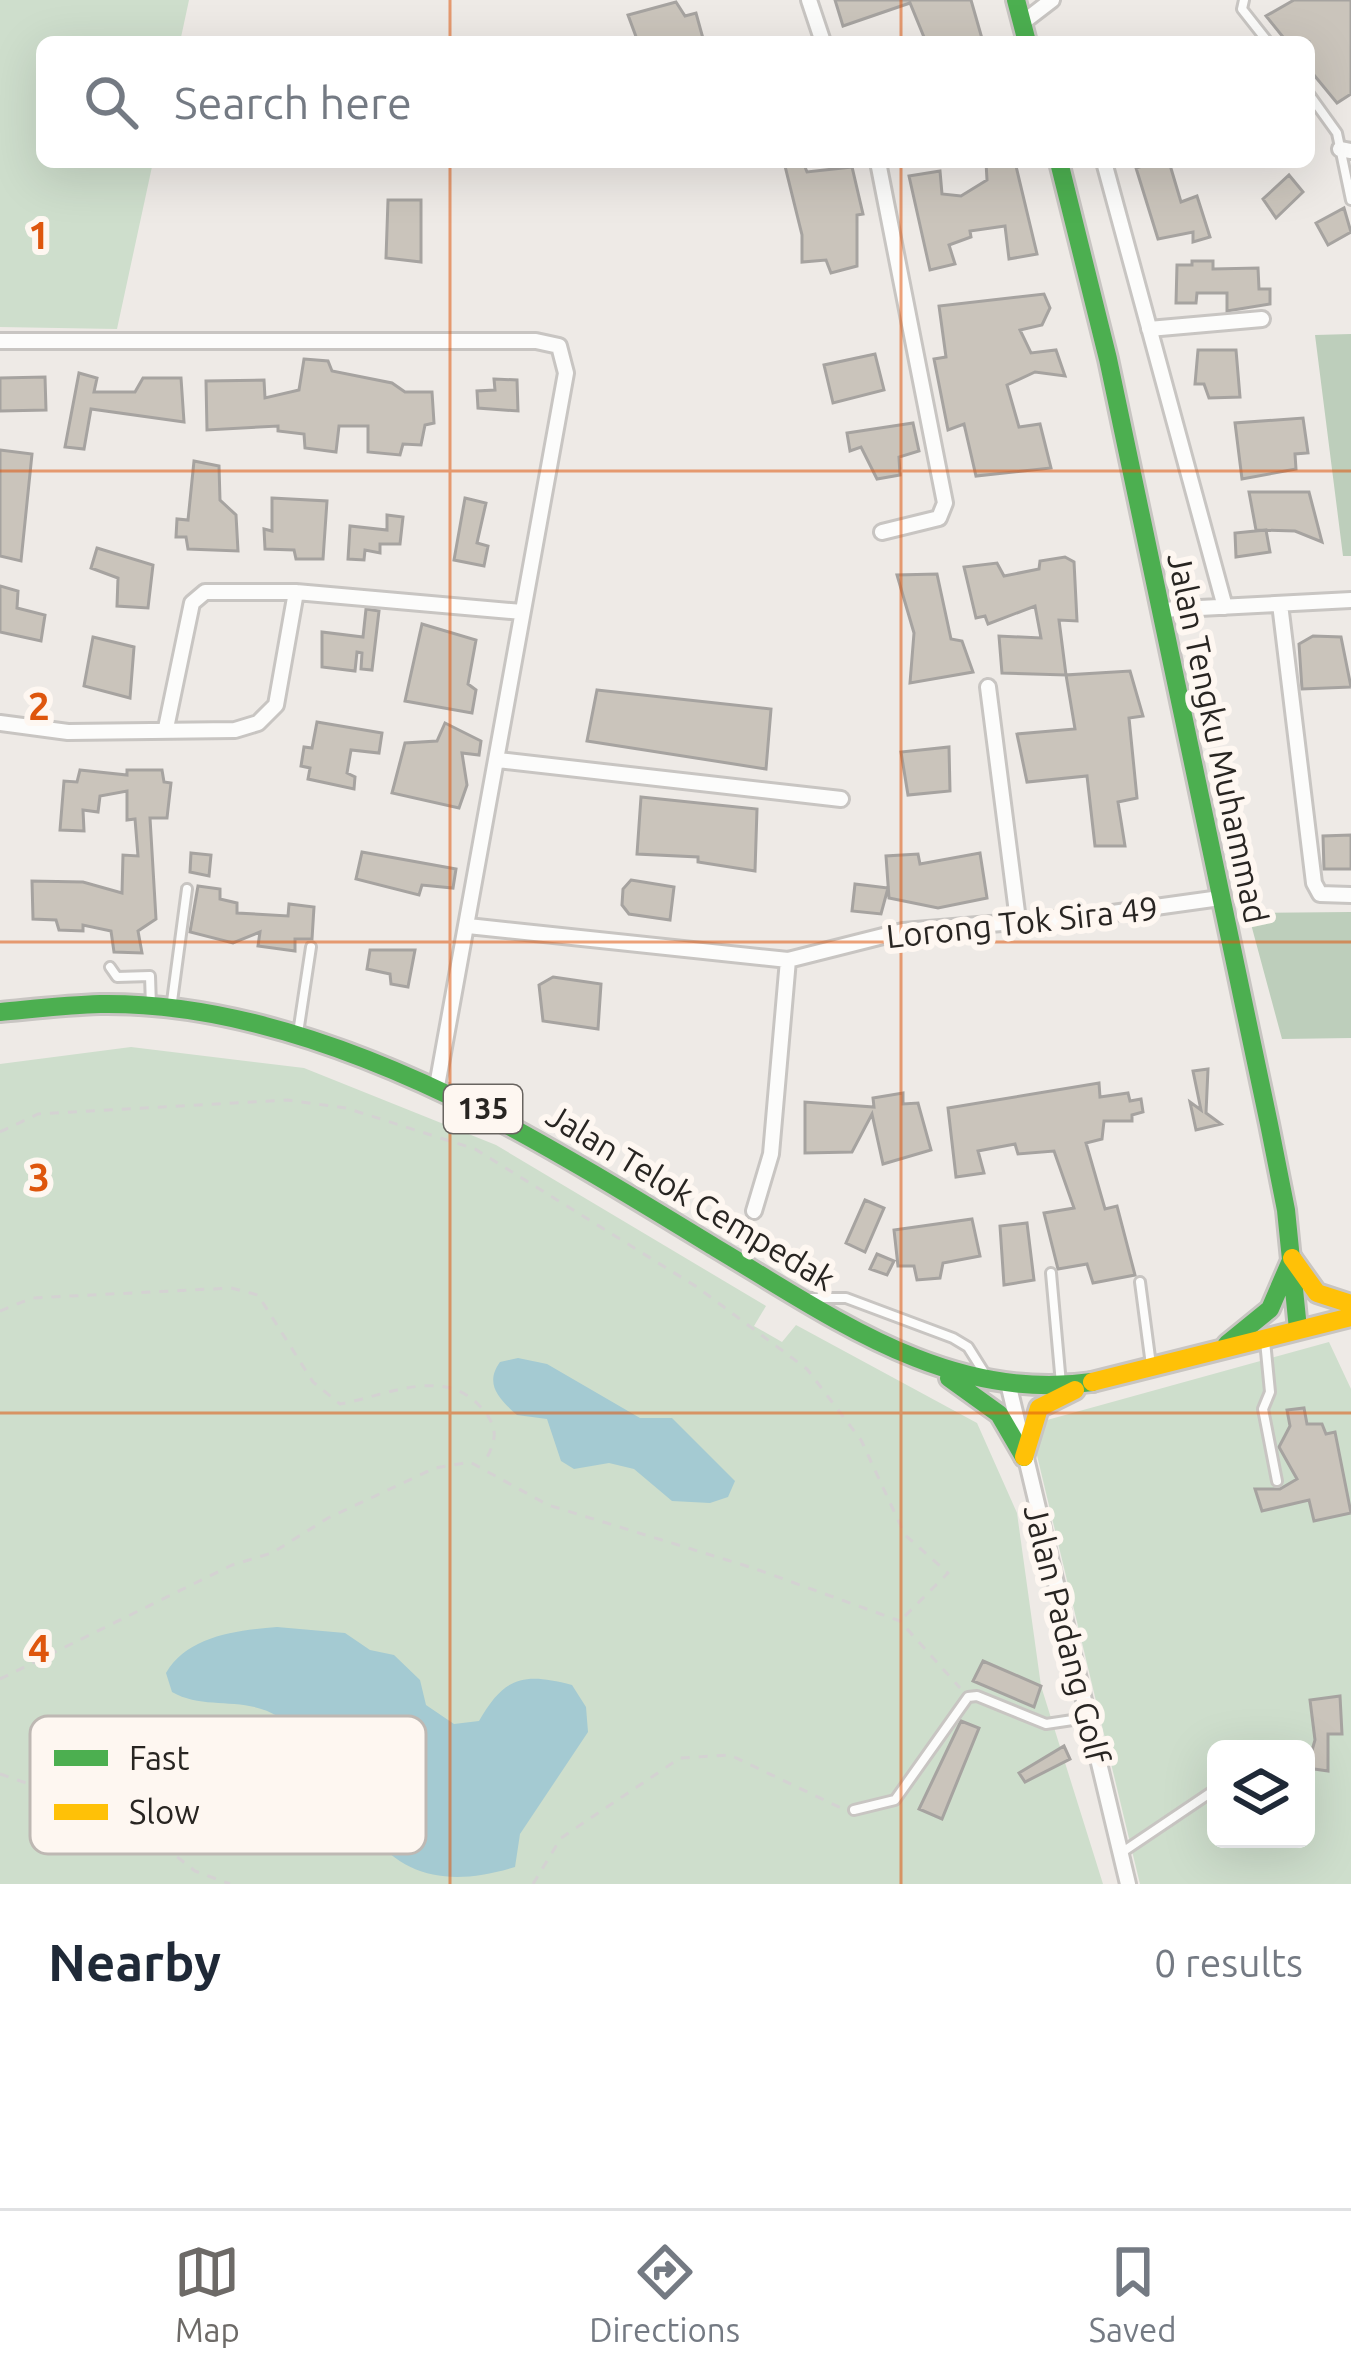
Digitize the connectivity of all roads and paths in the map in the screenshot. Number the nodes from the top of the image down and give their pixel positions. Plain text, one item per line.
1 (809, 0) edge
2 (1016, 0) edge
3 (1052, 0) edge
4 (1244, 0) edge
5 (1025, 32) edge
6 (822, 36) edge
7 (1263, 36) edge
8 (1315, 102) edge
9 (1346, 150) edge
10 (879, 168) edge
11 (1060, 168) edge
12 (1106, 168) edge
13 (1351, 200) edge
14 (1262, 319) dead end
15 (1149, 328) junction
16 (0, 341) edge
17 (881, 532) dead end
18 (296, 592) junction
19 (1351, 600) edge
20 (1280, 604) junction
21 (1225, 607) junction
22 (1161, 610) junction
23 (522, 611) junction
24 (988, 687) dead end
25 (0, 723) edge
26 (166, 728) junction
27 (498, 760) junction
28 (841, 799) dead end
29 (187, 889) dead end
30 (1351, 895) edge
31 (1220, 898) junction
32 (1018, 920) junction
33 (468, 926) junction
34 (311, 947) dead end
35 (788, 960) junction
36 (110, 967) dead end
37 (161, 1009) junction
38 (0, 1012) edge
39 (298, 1034) junction
40 (437, 1086) junction
41 (0, 1132) edge
42 (754, 1210) dead end
43 (1292, 1258) junction
44 (1051, 1273) dead end
45 (1140, 1282) dead end
46 (801, 1299) junction
47 (1351, 1304) edge
48 (0, 1311) edge
49 (1351, 1317) edge
50 (1298, 1329) junction
51 (1265, 1340) junction
52 (917, 1359) junction
53 (1184, 1366) junction
54 (1152, 1372) junction
55 (998, 1382) junction
56 (1105, 1382) junction
57 (1061, 1385) junction
58 (1024, 1457) junction
59 (483, 1465) junction
60 (1277, 1481) dead end
61 (900, 1621) junction
62 (0, 1679) edge
63 (968, 1697) junction
64 (1086, 1718) junction
65 (0, 1774) edge
66 (30, 1784) edge
67 (1207, 1795) edge
68 (854, 1810) joint
69 (174, 1854) edge
70 (1120, 1854) junction
71 (230, 1884) edge
72 (533, 1884) edge
73 (1129, 1884) edge

1 - 6 street
2 - 5 main road
3 - 5 street
4 - 7 lane
8 - 9 lane
9 - 13 lane
10 - 17 street
11 - 22 main road, Jalan Tengku Muhammad
12 - 15 street
14 - 15 street
15 - 21 street
16 - 23 street
18 - 23 street
18 - 26 street
18 - 26 street
19 - 20 street
20 - 21 street
20 - 30 street
21 - 22 street
22 - 31 main road, Jalan Tengku Muhammad
23 - 27 street
24 - 32 street
25 - 26 street
27 - 28 street
27 - 33 street
29 - 37 lane
31 - 32 street, Lorong Tok Sira 49
31 - 43 main road, Jalan Tengku Muhammad
32 - 35 street, Lorong Tok Sira 49
33 - 35 street, Lorong Tok Sira 49
33 - 40 street
34 - 39 lane
35 - 42 street
36 - 37 lane
37 - 38 main road, Jalan Telok Cempedak / 135
37 - 39 main road, Jalan Telok Cempedak / 135
39 - 40 main road, Jalan Telok Cempedak / 135
40 - 46 main road, Jalan Telok Cempedak / 135
41 - 61 path
43 - 47 main road
43 - 50 main road, Jalan Tengku Muhammad
43 - 53 main road
44 - 57 lane
45 - 54 lane
46 - 52 main road, Jalan Telok Cempedak / 135
46 - 55 lane
48 - 59 path
49 - 50 main road, Jalan Telok Cempedak / 135
50 - 51 main road, Jalan Telok Cempedak / 135
51 - 53 main road, Jalan Telok Cempedak / 135
51 - 60 lane
52 - 55 main road, Jalan Telok Cempedak / 135
52 - 58 main road
53 - 54 main road, Jalan Telok Cempedak / 135
54 - 56 main road, Jalan Telok Cempedak / 135
55 - 57 main road, Jalan Telok Cempedak / 135
55 - 58 street, Jalan Padang Golf
56 - 57 main road, Jalan Telok Cempedak / 135
56 - 58 main road
58 - 64 street, Jalan Padang Golf
59 - 61 path
59 - 62 path
61 - 63 path
63 - 64 lane
63 - 68 lane
64 - 70 street, Jalan Padang Golf
65 - 66 path
67 - 70 lane
68 - 72 path
69 - 71 path
70 - 73 street, Jalan Padang Golf

